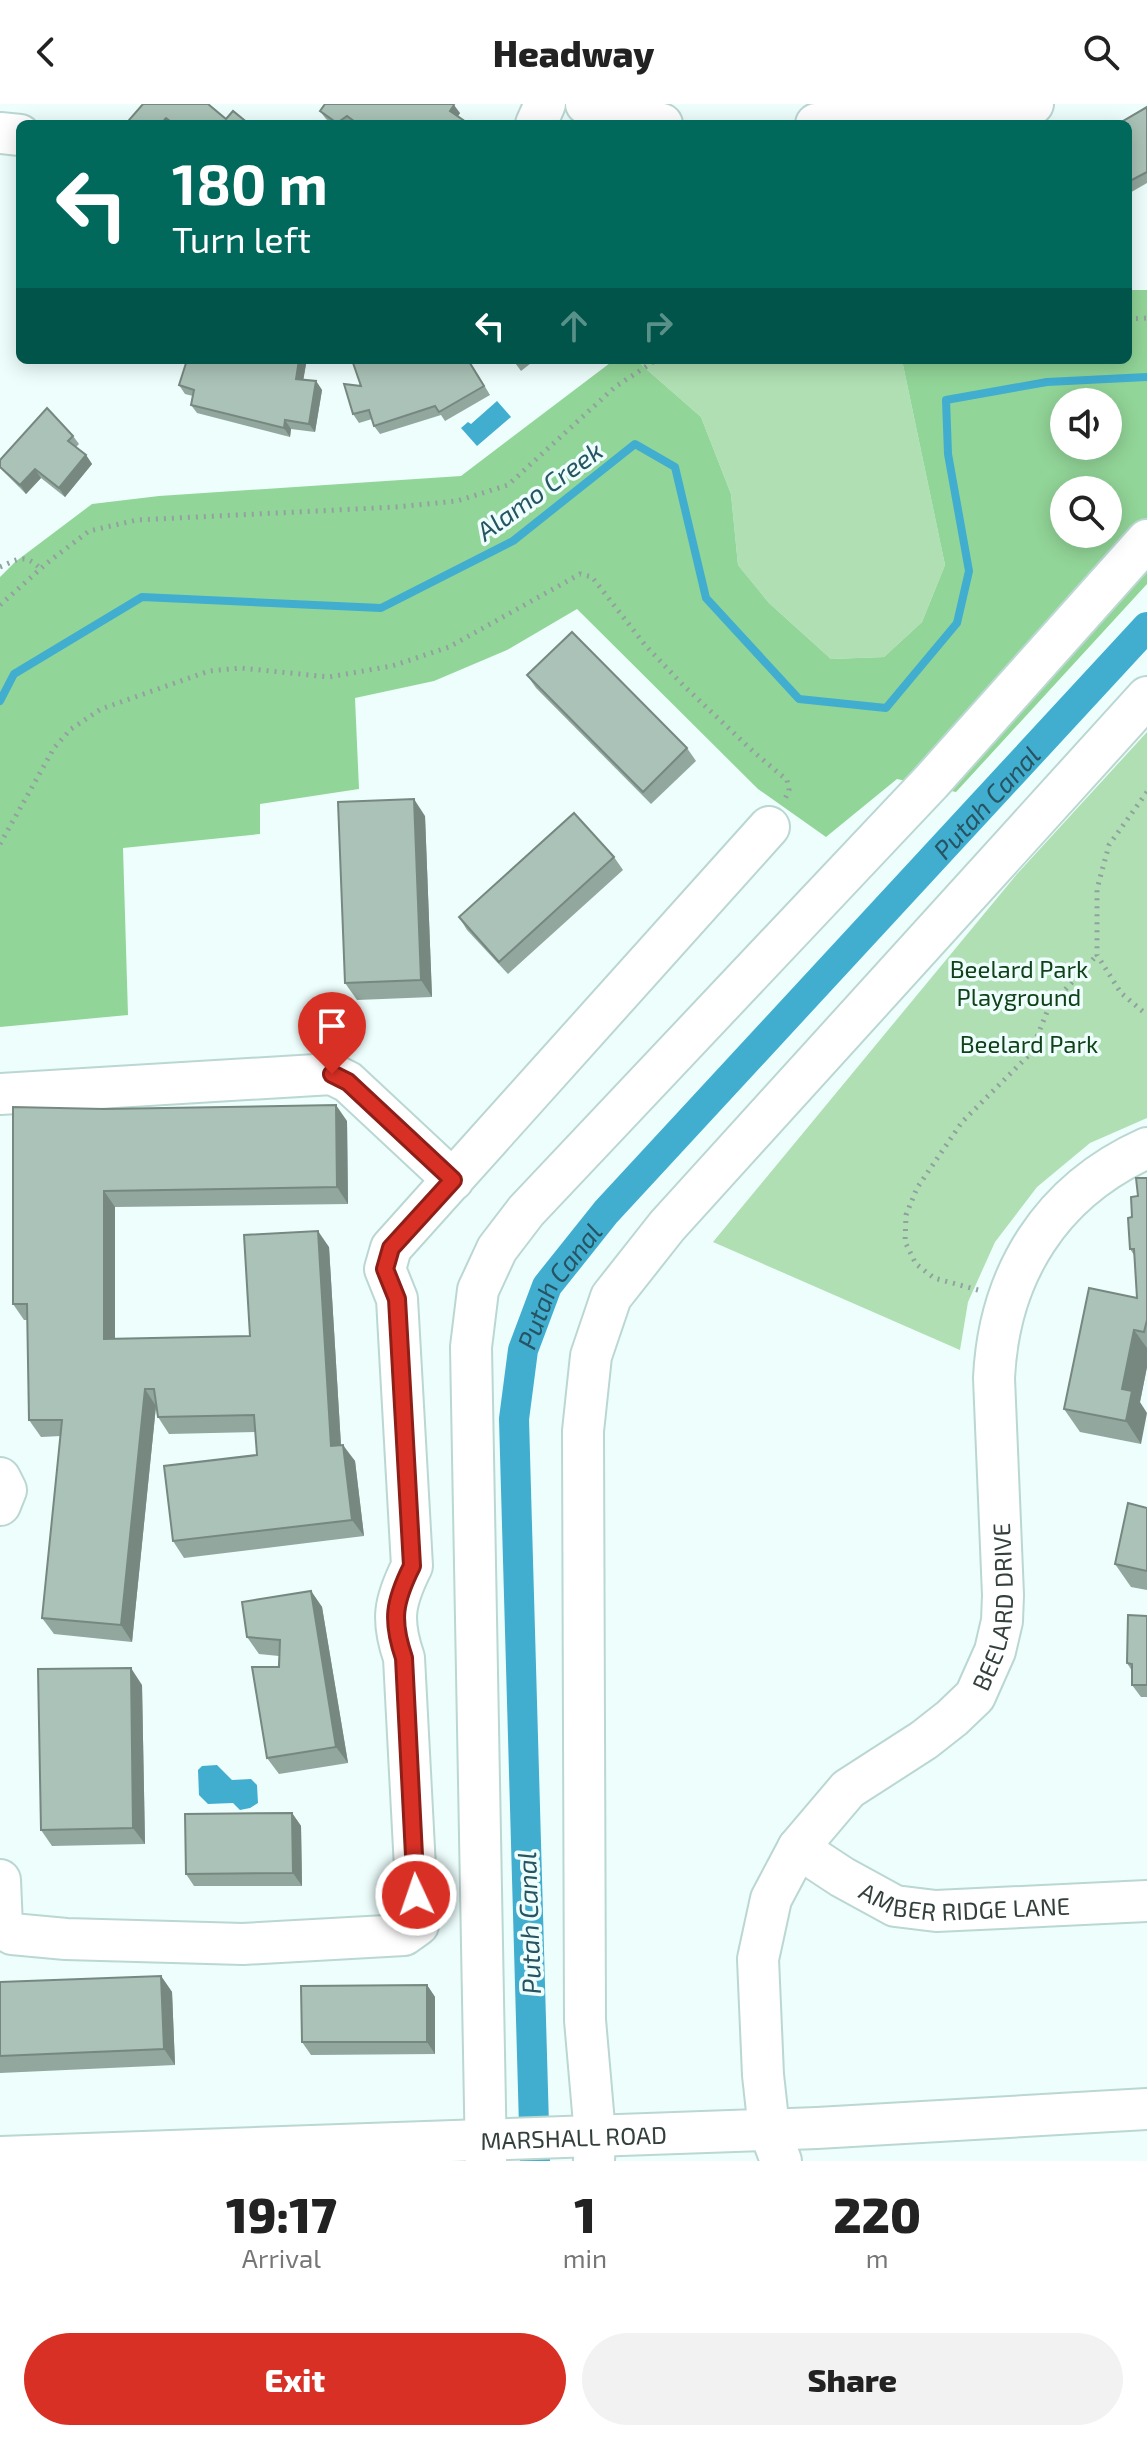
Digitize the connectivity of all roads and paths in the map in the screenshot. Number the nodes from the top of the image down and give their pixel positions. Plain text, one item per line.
1 (586, 104) edge
2 (1033, 104) edge
3 (644, 120) edge
4 (900, 120) edge
5 (650, 364) edge
6 (1147, 540) edge
7 (0, 567) edge
8 (41, 569) junction
9 (0, 605) edge
10 (1147, 697) edge
11 (1147, 792) edge
12 (769, 827) joint
13 (0, 844) edge
14 (1097, 955) junction
15 (1147, 1015) edge
16 (0, 1094) edge
17 (1147, 1148) edge
18 (453, 1180) junction
19 (1007, 1297) junction
20 (0, 1478) edge
21 (0, 1505) edge
22 (798, 1848) junction
23 (0, 1880) edge
24 (1147, 1901) edge
25 (1147, 2109) edge
26 (590, 2144) edge
27 (487, 2150) edge
28 (769, 2150) edge
29 (266, 2154) edge
30 (0, 2157) edge

1 - 3 street
2 - 4 street
5 - 8 path
6 - 27 street
7 - 8 path
8 - 9 path
10 - 26 street
11 - 14 path
12 - 13 path
12 - 18 street
14 - 15 path
14 - 19 path
16 - 18 street
17 - 19 street, BEELARD DRIVE
18 - 23 street
19 - 22 street, BEELARD DRIVE
20 - 21 street
22 - 24 street, AMBER RIDGE LANE
22 - 28 street, BEELARD DRIVE
25 - 28 street, MARSHALL ROAD
26 - 27 street, MARSHALL ROAD
26 - 28 street, MARSHALL ROAD
27 - 29 street, MARSHALL ROAD
29 - 30 street, MARSHALL ROAD

